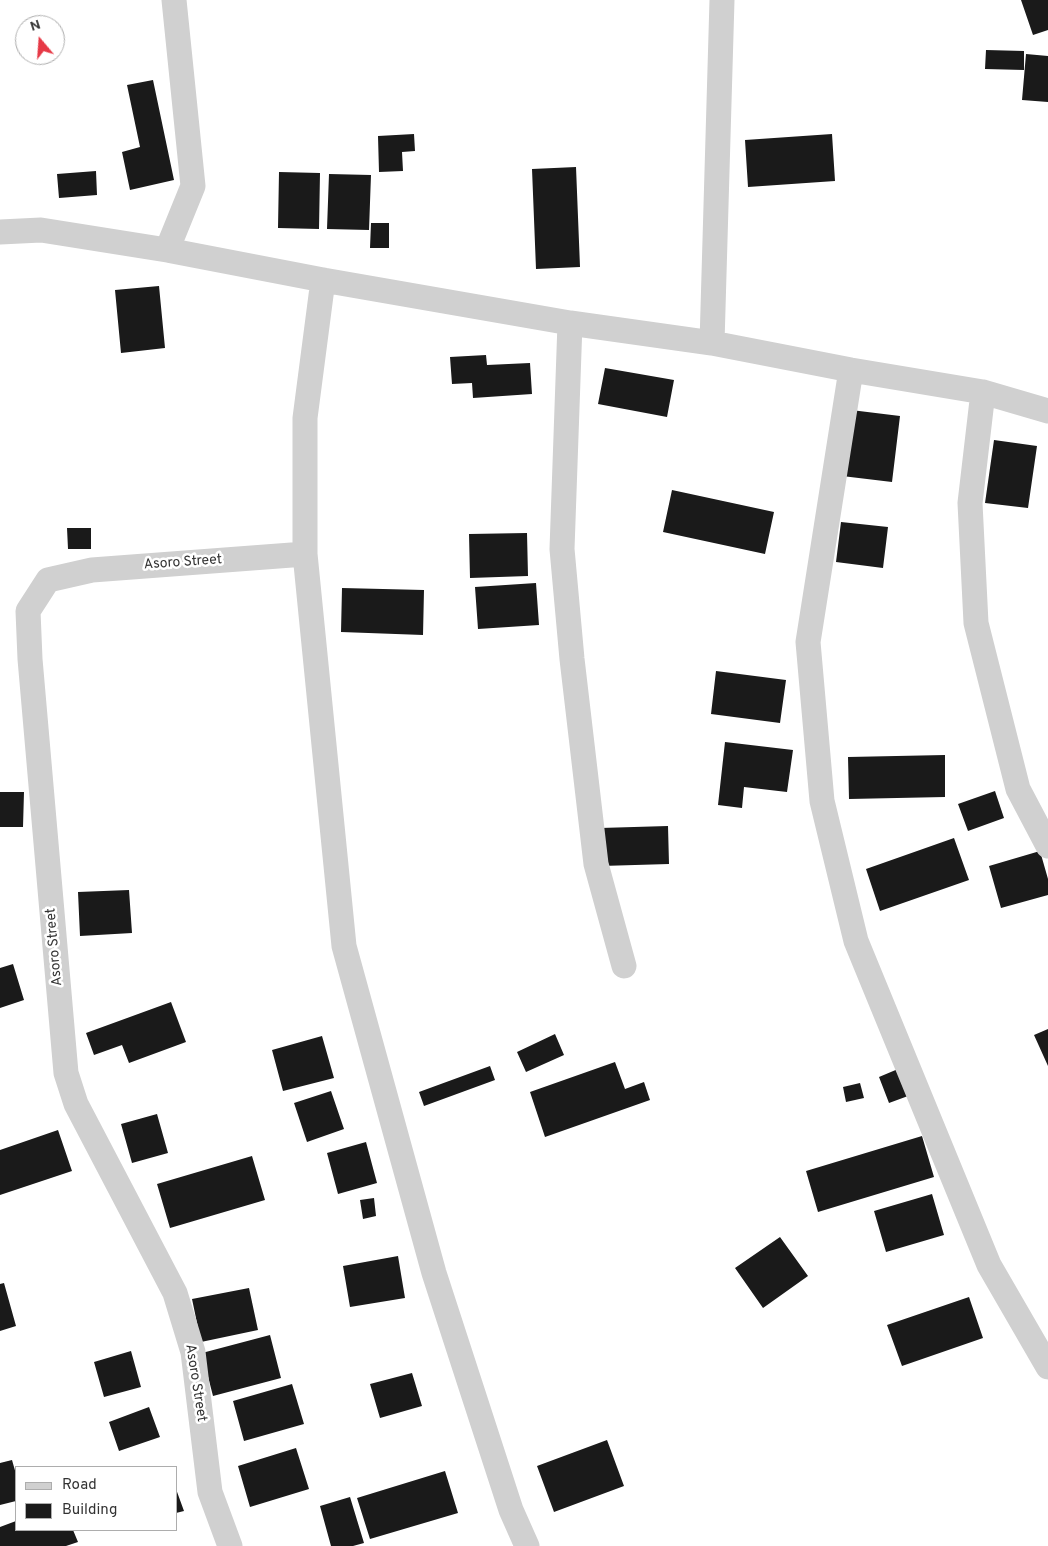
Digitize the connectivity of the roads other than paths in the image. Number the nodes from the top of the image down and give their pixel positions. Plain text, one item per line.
1 (174, 0) edge
2 (722, 0) edge
3 (0, 232) edge
4 (167, 250) junction
5 (323, 280) junction
6 (570, 323) junction
7 (712, 342) junction
8 (851, 370) junction
9 (983, 392) junction
10 (1048, 411) edge
11 (305, 554) junction
12 (1048, 846) edge
13 (624, 966) dead end
14 (1048, 1367) edge
15 (230, 1546) edge
16 (527, 1546) edge

1 - 4 street
2 - 7 street
3 - 4 street
4 - 5 street
5 - 6 street
5 - 11 street
6 - 7 street
6 - 13 street
7 - 8 street
8 - 9 street
8 - 14 street
9 - 10 street
9 - 12 street
11 - 15 street, Asoro Street
11 - 16 street

